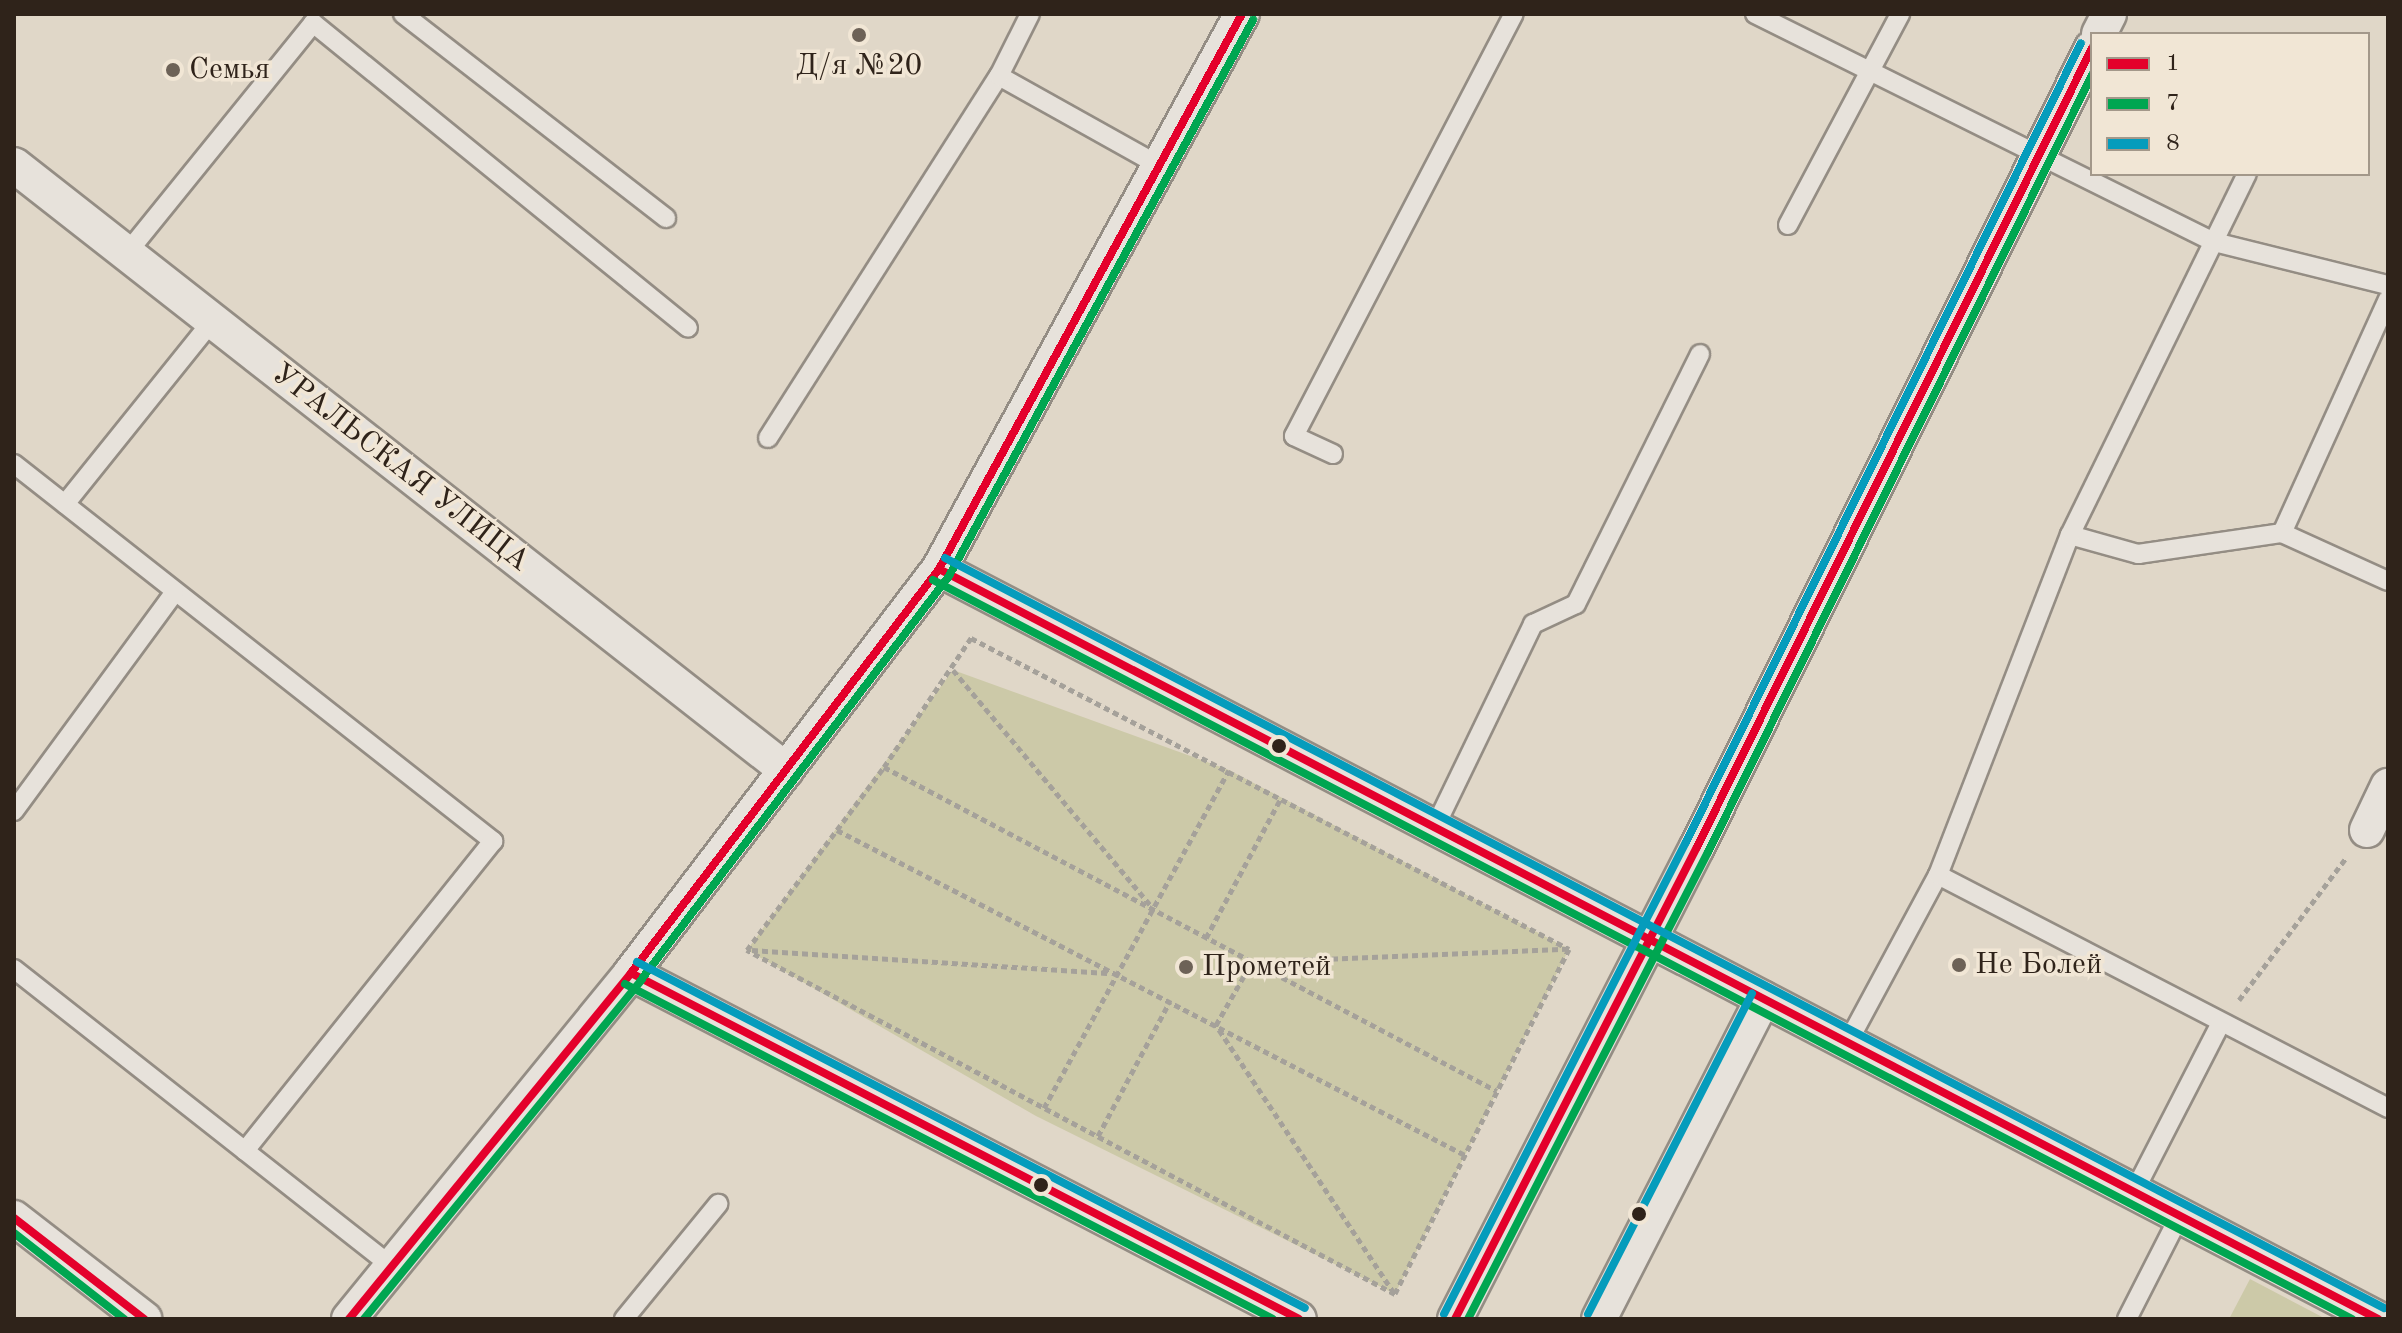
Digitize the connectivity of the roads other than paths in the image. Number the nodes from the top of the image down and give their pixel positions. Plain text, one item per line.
1 (403, 14) edge
2 (1030, 14) edge
3 (1242, 14) edge
4 (1514, 14) edge
5 (1755, 14) edge
6 (1900, 14) edge
7 (2109, 14) edge
8 (317, 18) edge
9 (2100, 32) edge
10 (2090, 52) edge
11 (1870, 72) junction
12 (999, 76) junction
13 (2039, 155) junction
14 (14, 165) edge
15 (1160, 166) junction
16 (2246, 176) edge
17 (666, 218) dead end
18 (1788, 225) dead end
19 (2214, 242) junction
20 (127, 253) junction
21 (2388, 285) edge
22 (2388, 299) edge
23 (213, 320) junction
24 (688, 328) dead end
25 (1700, 354) dead end
26 (768, 438) dead end
27 (1333, 454) dead end
28 (14, 464) edge
29 (65, 504) junction
30 (2282, 533) junction
31 (2070, 535) junction
32 (939, 569) junction
33 (2388, 581) edge
34 (174, 593) junction
35 (786, 770) junction
36 (2388, 786) edge
37 (14, 811) edge
38 (1434, 829) junction
39 (2367, 830) road end
40 (1938, 875) junction
41 (1650, 939) junction
42 (14, 969) edge
43 (631, 973) junction
44 (1763, 998) junction
45 (2221, 1023) junction
46 (1848, 1042) junction
47 (2388, 1108) edge
48 (245, 1151) junction
49 (2134, 1192) junction
50 (718, 1204) dead end
51 (2180, 1215) junction
52 (14, 1218) edge
53 (392, 1266) junction
54 (144, 1319) edge
55 (349, 1319) edge
56 (624, 1319) edge
57 (1299, 1319) edge
58 (1455, 1319) edge
59 (1599, 1319) edge
60 (2127, 1319) edge
61 (2378, 1319) edge

1 - 17 lane
2 - 12 lane
3 - 15 street
4 - 27 lane
5 - 11 lane
6 - 11 lane
7 - 9 street
8 - 20 lane
8 - 24 lane
10 - 13 street
11 - 13 lane
11 - 18 lane
12 - 15 lane
12 - 26 lane
13 - 19 lane
13 - 41 street
14 - 20 street, УРАЛЬСКАЯ УЛИЦА
15 - 32 street
16 - 19 lane
19 - 21 lane
19 - 31 lane
20 - 23 street, УРАЛЬСКАЯ УЛИЦА
22 - 30 lane
23 - 29 lane
23 - 35 street, УРАЛЬСКАЯ УЛИЦА
25 - 38 lane
28 - 29 lane
29 - 34 lane
30 - 31 lane
30 - 33 lane
31 - 40 lane
32 - 35 street
32 - 38 street
34 - 37 lane
34 - 48 lane
35 - 43 street
36 - 39 street
38 - 41 street
40 - 45 lane
40 - 46 lane
41 - 44 street
41 - 58 street
42 - 48 lane
43 - 53 street
43 - 57 street
44 - 46 street
44 - 59 street
45 - 47 lane
45 - 49 lane
46 - 49 street
48 - 53 lane
49 - 51 street
50 - 56 lane
51 - 60 lane
51 - 61 street
52 - 54 street
53 - 55 street

